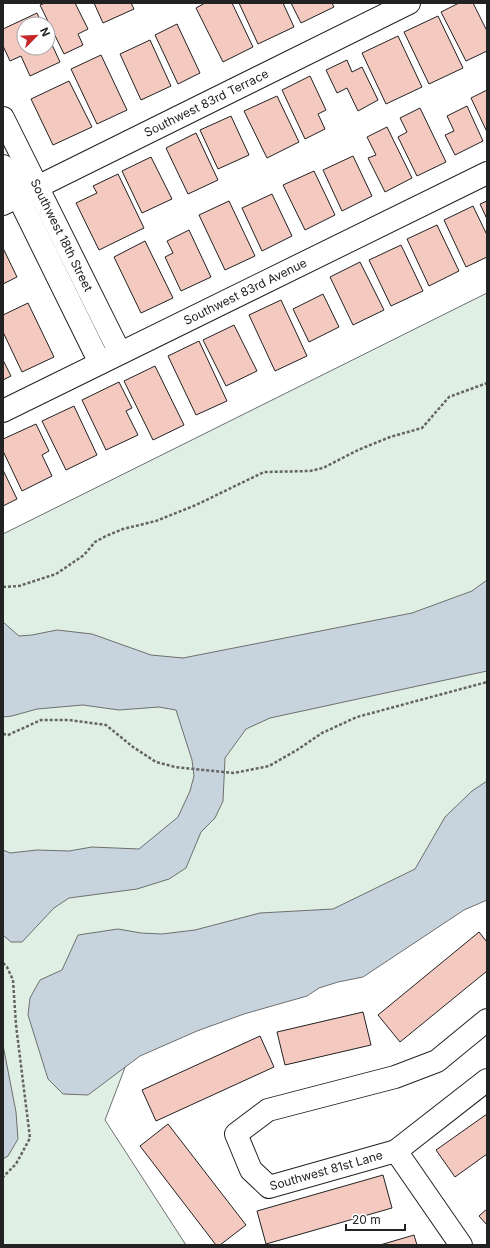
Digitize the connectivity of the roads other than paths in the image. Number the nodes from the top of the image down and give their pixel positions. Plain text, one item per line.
1 (409, 3) edge
2 (3, 118) edge
3 (3, 166) edge
4 (487, 173) edge
5 (38, 187) junction
6 (11, 200) edge
7 (120, 354) junction
8 (100, 363) junction
9 (3, 411) edge
10 (487, 1020) edge
11 (487, 1080) edge
12 (396, 1151) junction
13 (461, 1245) edge

1 - 5 street, Southwest 83rd Terrace
2 - 5 street, Southwest 18th Street
3 - 6 street, Southwest 18th Street
4 - 7 street, Southwest 83rd Avenue
5 - 6 street, Southwest 83rd Terrace
5 - 7 street, Southwest 18th Street
6 - 8 street, Southwest 18th Street
7 - 8 street, Southwest 83rd Avenue
8 - 9 street, Southwest 83rd Avenue
10 - 12 street, Southwest 81st Lane
11 - 12 street, Southwest 81st Lane
12 - 13 street

